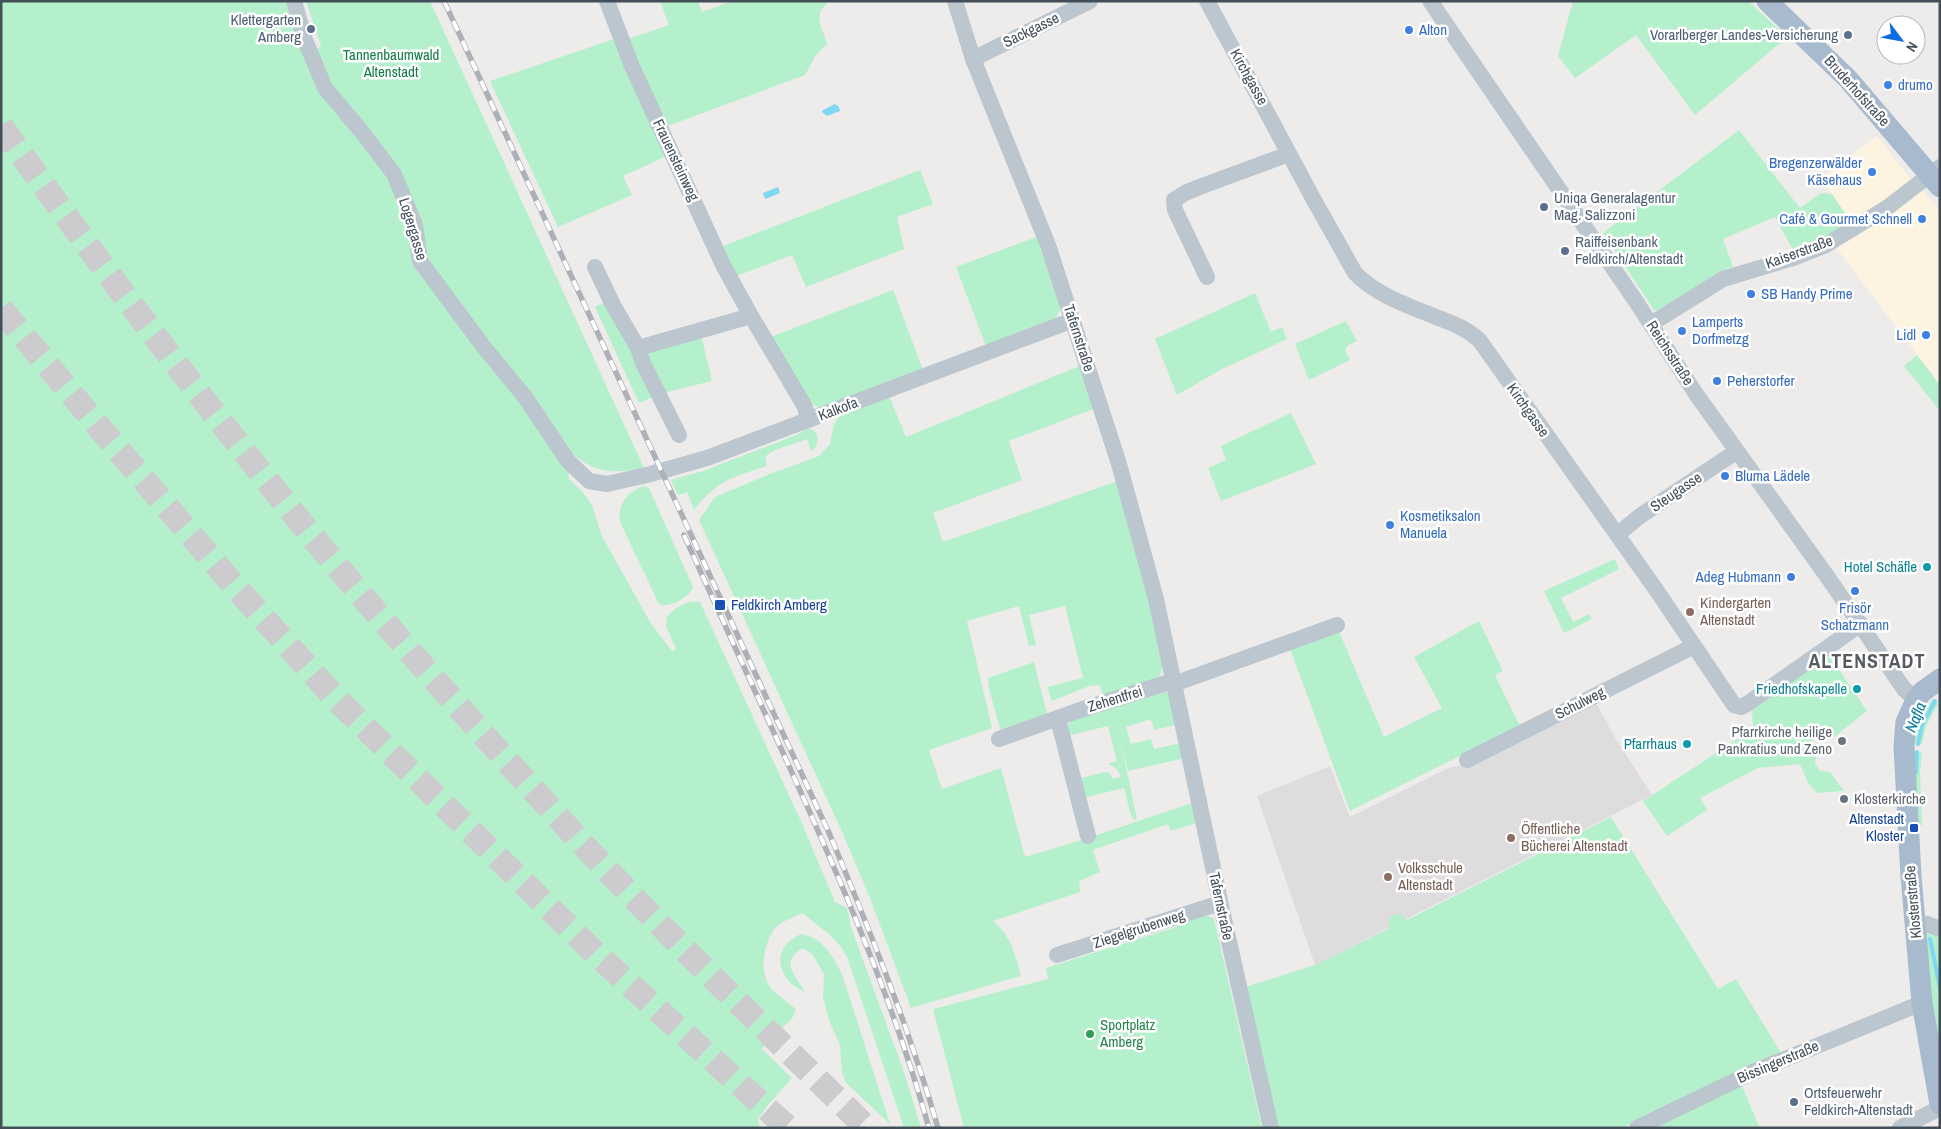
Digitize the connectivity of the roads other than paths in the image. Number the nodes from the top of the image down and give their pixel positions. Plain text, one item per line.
1 (294, 1) edge
2 (607, 1) edge
3 (955, 1) edge
4 (1090, 1) edge
5 (1207, 1) edge
6 (1430, 1) edge
7 (1768, 1) edge
8 (973, 59) junction
9 (1289, 154) junction
10 (1936, 177) edge
11 (595, 267) dead end
12 (1207, 277) dead end
13 (750, 316) junction
14 (1073, 320) junction
15 (1651, 324) junction
16 (638, 348) junction
17 (809, 420) junction
18 (679, 435) dead end
19 (1737, 451) junction
20 (599, 484) joint
21 (1617, 535) junction
22 (1861, 624) junction
23 (1337, 625) dead end
24 (1694, 646) junction
25 (1940, 678) edge
26 (1173, 683) junction
27 (1916, 700) junction
28 (1058, 719) junction
29 (999, 740) dead end
30 (1467, 760) dead end
31 (1088, 836) dead end
32 (1220, 903) junction
33 (1914, 922) junction
34 (1940, 929) edge
35 (1057, 955) dead end
36 (1922, 1003) junction
37 (1940, 1104) edge
38 (1940, 1108) edge
39 (1271, 1128) edge
40 (1637, 1128) edge
41 (1900, 1128) edge

1 - 20 street, Logergasse
2 - 13 street, Frauensteinweg
3 - 8 street, Tafernstraße
4 - 8 street, Sackgasse
5 - 9 street, Kirchgasse
6 - 15 street, Reichsstraße
7 - 10 main road, Bruderhofstraße
8 - 14 street, Tafernstraße
9 - 12 street
9 - 21 street, Kirchgasse
10 - 15 street, Kaiserstraße
11 - 16 street
13 - 16 street
13 - 17 street, Frauensteinweg
14 - 17 street, Kalkofa
14 - 26 street, Tafernstraße
15 - 19 street, Reichsstraße
16 - 18 street
17 - 20 street, Kalkofa
19 - 21 street, Steugasse
19 - 22 street, Reichsstraße
21 - 24 street, Kirchgasse
22 - 24 street, Kirchgasse
22 - 27 street, Reichsstraße
23 - 26 street
24 - 30 street, Schulweg
25 - 27 main road
26 - 28 street, Zehentfrei
26 - 32 street, Tafernstraße
27 - 33 main road, Klosterstraße
28 - 29 street, Zehentfrei
28 - 31 street
32 - 35 street, Ziegelgrubenweg
32 - 39 street, Tafernstraße
33 - 34 street
33 - 36 main road, Klosterstraße
36 - 37 main road, Klosterstraße
36 - 40 street, Bissingerstraße
38 - 41 street

